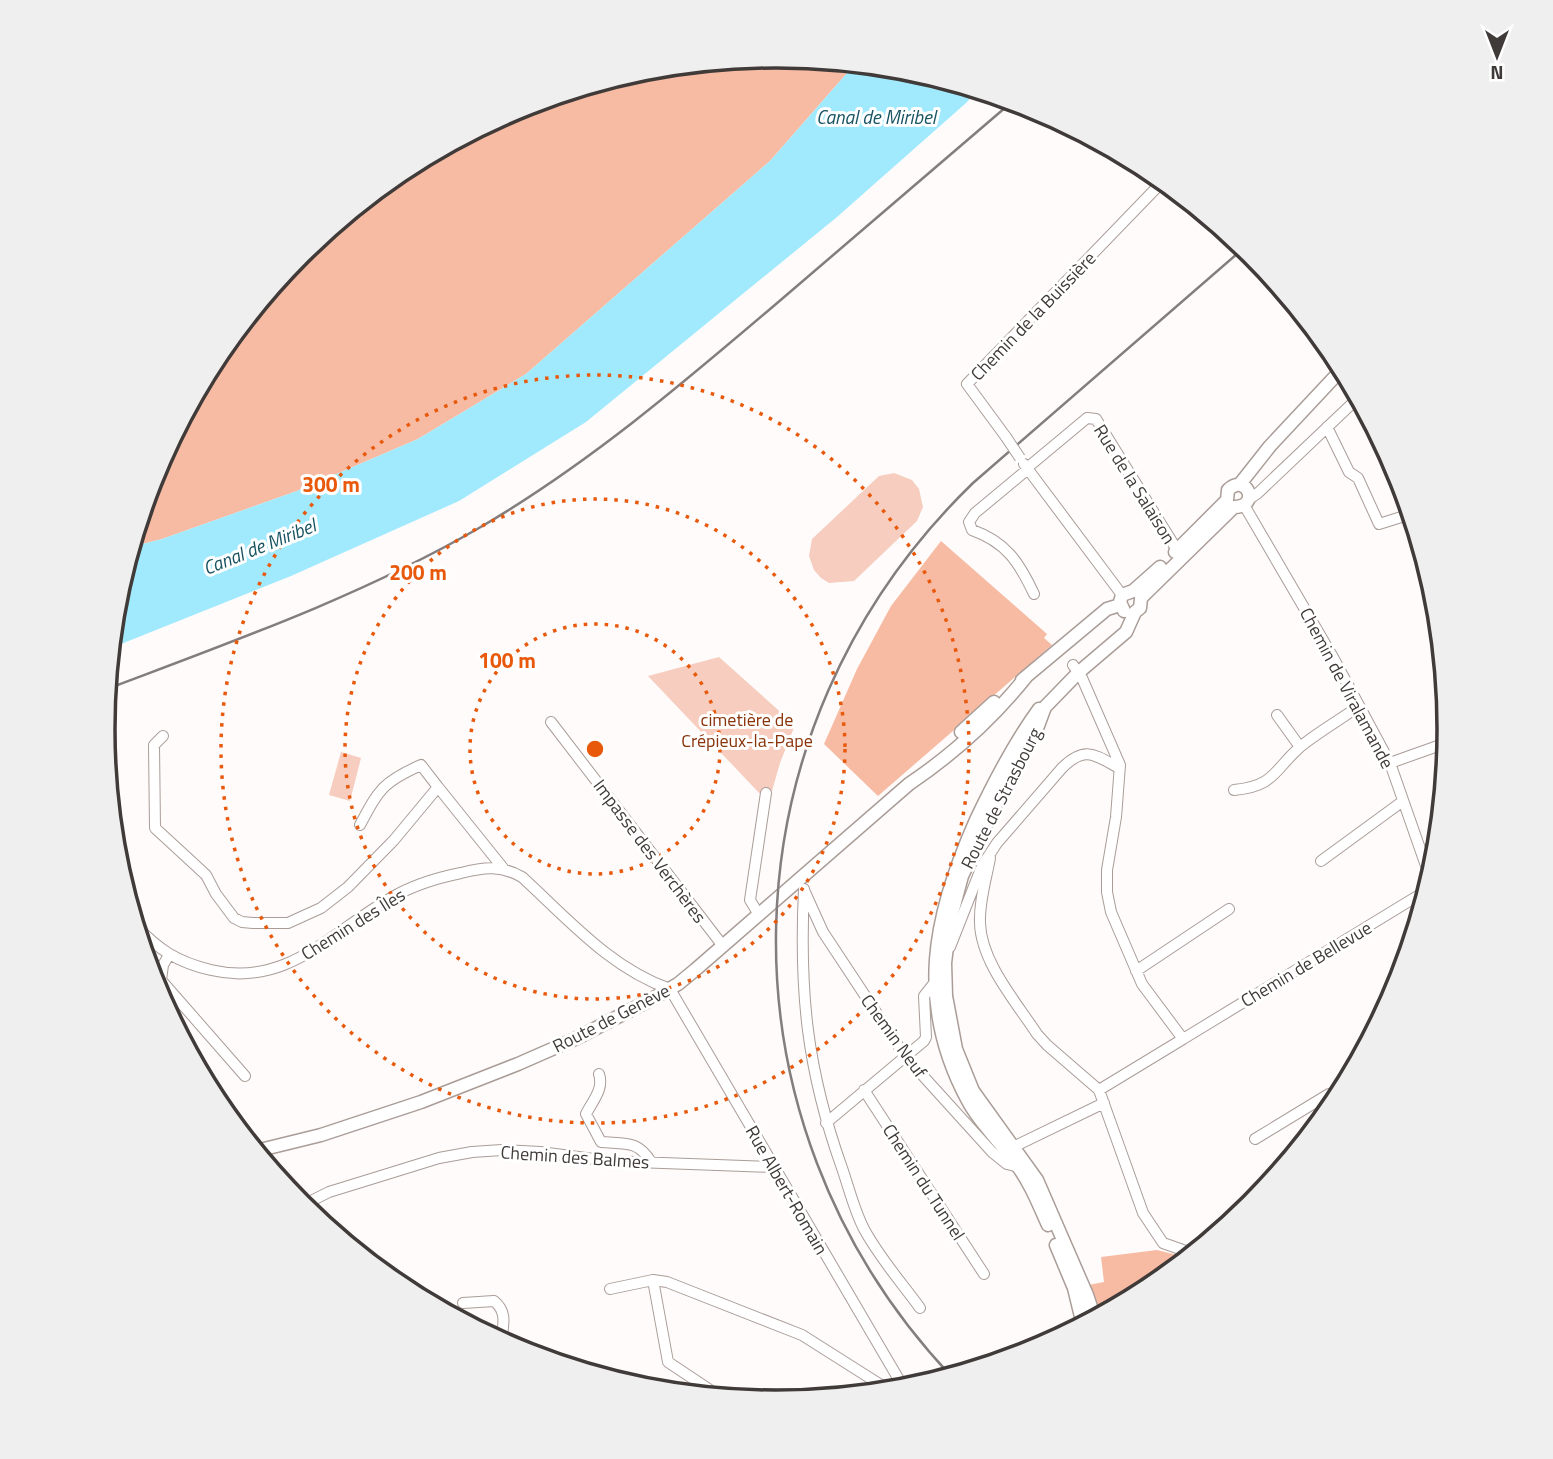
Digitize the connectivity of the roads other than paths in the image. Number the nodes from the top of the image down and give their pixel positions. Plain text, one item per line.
1 (1156, 188) edge
2 (1335, 377) edge
3 (1352, 404) edge
4 (1327, 427) junction
5 (1027, 468) junction
6 (1240, 497) junction
7 (1403, 517) edge
8 (1177, 550) junction
9 (1034, 594) dead end
10 (1130, 602) junction
11 (1076, 669) junction
12 (1359, 706) junction
13 (1277, 715) dead end
14 (551, 722) dead end
15 (163, 736) dead end
16 (1437, 746) edge
17 (1300, 747) junction
18 (1390, 763) junction
19 (1119, 768) junction
20 (438, 787) junction
21 (1234, 790) dead end
22 (765, 793) dead end
23 (1403, 801) junction
24 (360, 825) dead end
25 (991, 854) junction
26 (1321, 861) dead end
27 (1424, 861) edge
28 (504, 869) junction
29 (801, 885) junction
30 (1416, 897) edge
31 (1229, 909) dead end
32 (759, 915) junction
33 (149, 940) edge
34 (723, 946) junction
35 (169, 955) junction
36 (945, 963) junction
37 (1136, 971) junction
38 (162, 973) edge
39 (935, 982) junction
40 (168, 987) edge
41 (670, 989) junction
42 (1183, 1039) junction
43 (905, 1056) junction
44 (599, 1074) dead end
45 (245, 1076) dead end
46 (864, 1090) junction
47 (1099, 1090) junction
48 (1327, 1095) edge
49 (1104, 1103) junction
50 (826, 1123) junction
51 (1255, 1139) dead end
52 (1010, 1148) junction
53 (266, 1149) edge
54 (651, 1162) junction
55 (774, 1167) junction
56 (1018, 1167) junction
57 (312, 1200) edge
58 (1184, 1250) edge
59 (984, 1274) dead end
60 (653, 1280) junction
61 (610, 1289) dead end
62 (463, 1303) dead end
63 (920, 1308) dead end
64 (1092, 1310) edge
65 (1081, 1316) edge
66 (502, 1331) edge
67 (899, 1379) edge
68 (877, 1383) edge
69 (705, 1386) edge

1 - 5 street, Chemin de la Buissière, bridge
2 - 6 main road
3 - 4 street
4 - 6 street
4 - 7 street
5 - 8 street, Rue de la Salaison
5 - 9 street
5 - 10 street, Chemin de la Buissière
6 - 8 main road, Route de Genève
6 - 10 main road, Route de Genève
6 - 12 street, Chemin de Viralamande
8 - 10 main road, Route de Genève
10 - 11 main road, Route de Strasbourg
10 - 29 main road, Route de Genève
11 - 19 street
11 - 36 main road, Route de Strasbourg
11 - 39 main road, Route de Strasbourg
12 - 17 street
12 - 18 street, Chemin de Viralamande
13 - 17 street
14 - 34 street, Impasse des Verchères
15 - 20 street
16 - 18 street
17 - 21 street
18 - 23 street, Chemin de Viralamande
19 - 25 street
19 - 37 street
20 - 24 street
20 - 28 street
22 - 32 street
23 - 26 street
23 - 27 street, Chemin de Viralamande
25 - 36 street
25 - 47 street
28 - 35 street, Chemin des Îles
28 - 41 street
29 - 32 main road, Route de Genève
29 - 43 street, Chemin Neuf
29 - 50 street
30 - 42 street, Chemin de Bellevue
31 - 37 street
32 - 34 main road, Route de Genève
33 - 35 street, Chemin des Îles
34 - 41 main road, Route de Genève
35 - 38 street
36 - 52 main road, Route de Strasbourg
37 - 42 street
39 - 43 street
39 - 52 main road, Route de Strasbourg
40 - 45 street
41 - 53 main road, Route de Genève
41 - 55 street, Rue Albert-Romain
42 - 47 street, Chemin de Bellevue
43 - 46 street
43 - 56 street, Chemin Neuf
44 - 54 street
46 - 50 street
46 - 59 street, Chemin du Tunnel
47 - 49 street
48 - 51 street
49 - 52 street
49 - 58 street
50 - 63 street
52 - 56 main road, Route de Strasbourg
52 - 64 main road, Route de Strasbourg
54 - 55 street, Chemin des Balmes
54 - 57 street, Chemin des Balmes
55 - 67 street, Rue Albert-Romain
56 - 65 main road, Route de Strasbourg
60 - 61 street
60 - 68 street
60 - 69 street
62 - 66 street

